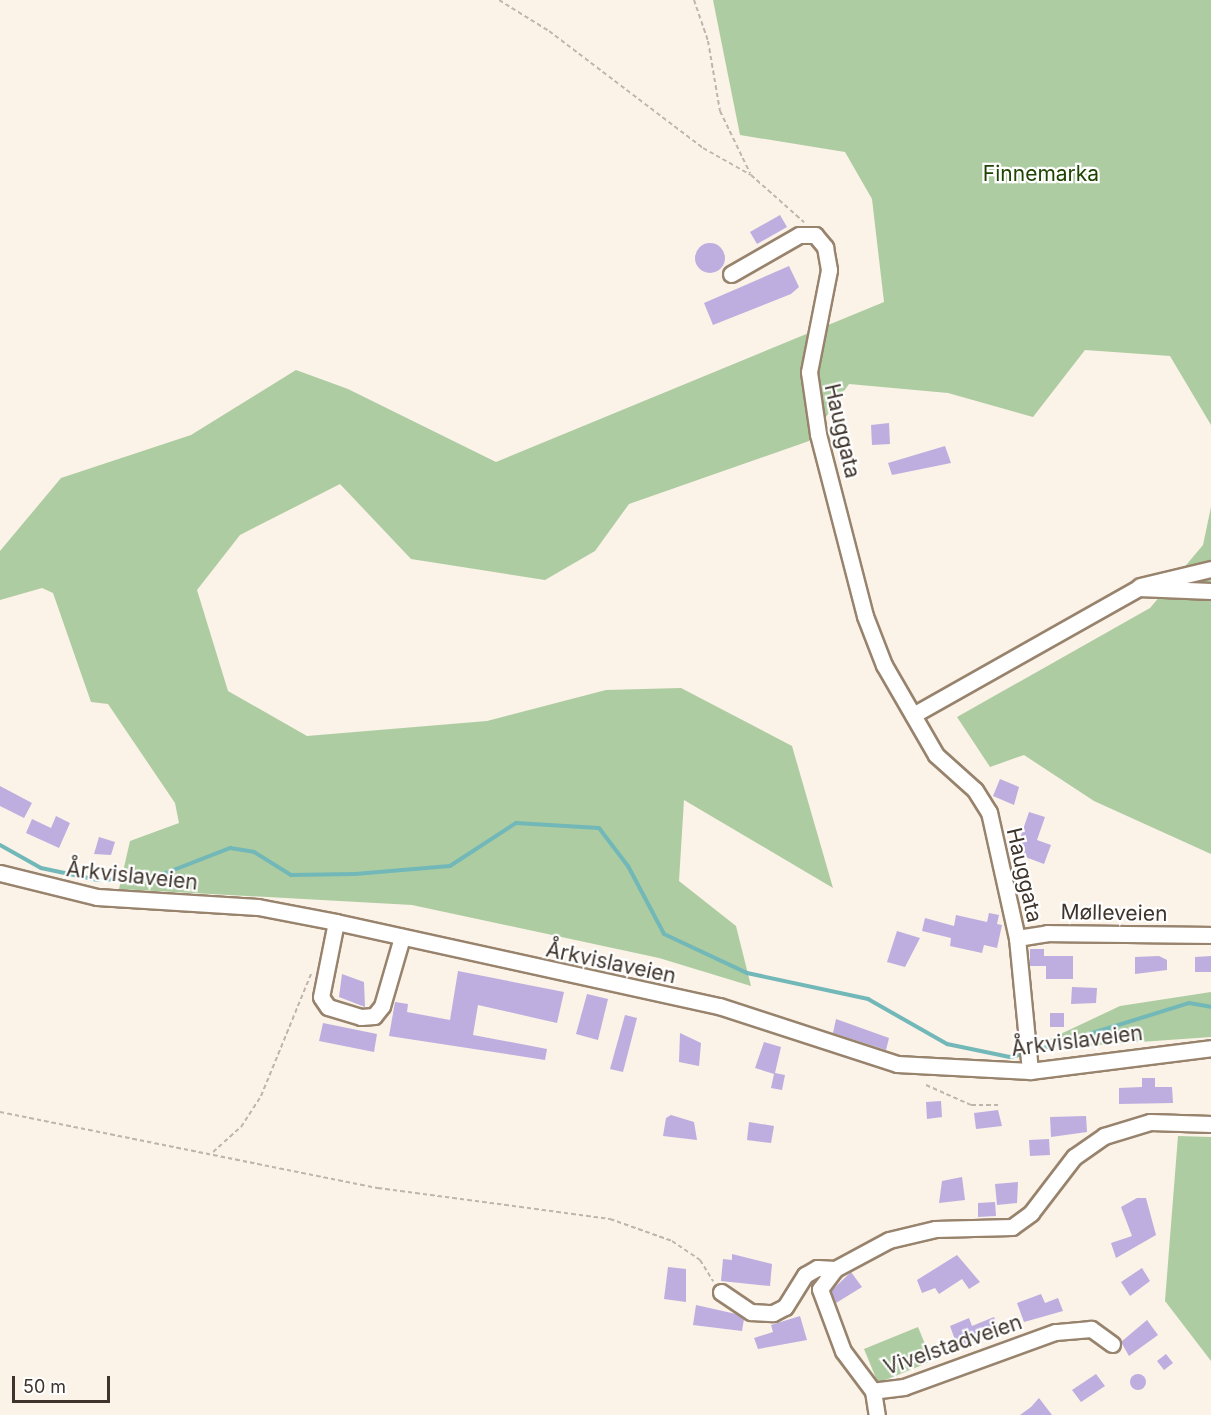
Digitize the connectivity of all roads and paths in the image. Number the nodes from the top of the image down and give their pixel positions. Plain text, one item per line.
1 (499, 0) edge
2 (694, 0) edge
3 (751, 175) junction
4 (815, 235) junction
5 (731, 274) dead end
6 (1211, 569) edge
7 (1138, 588) junction
8 (1211, 591) edge
9 (913, 716) junction
10 (0, 873) edge
11 (336, 922) junction
12 (1211, 935) edge
13 (402, 937) junction
14 (1017, 938) junction
15 (315, 968) dead end
16 (1211, 1048) edge
17 (1029, 1060) junction
18 (926, 1085) dead end
19 (1001, 1105) dead end
20 (0, 1112) edge
21 (1211, 1124) edge
22 (213, 1152) junction
23 (835, 1269) junction
24 (721, 1292) joint
25 (1112, 1344) dead end
26 (873, 1391) junction
27 (877, 1415) edge

1 - 3 path
2 - 3 path
3 - 4 path
4 - 5 street
4 - 9 street, Hauggata
6 - 7 street
7 - 8 street
7 - 9 street
9 - 14 street, Hauggata
10 - 11 street, Årkvislaveien
11 - 13 street, Årkvislaveien
11 - 13 street
12 - 14 street, Mølleveien
13 - 17 street, Årkvislaveien
14 - 17 street, Hauggata
15 - 22 path
16 - 17 street, Årkvislaveien
18 - 19 path
20 - 22 path
21 - 23 street
22 - 24 path
23 - 24 street
23 - 26 street, Vivelstadveien
25 - 26 street, Vivelstadveien
26 - 27 street

